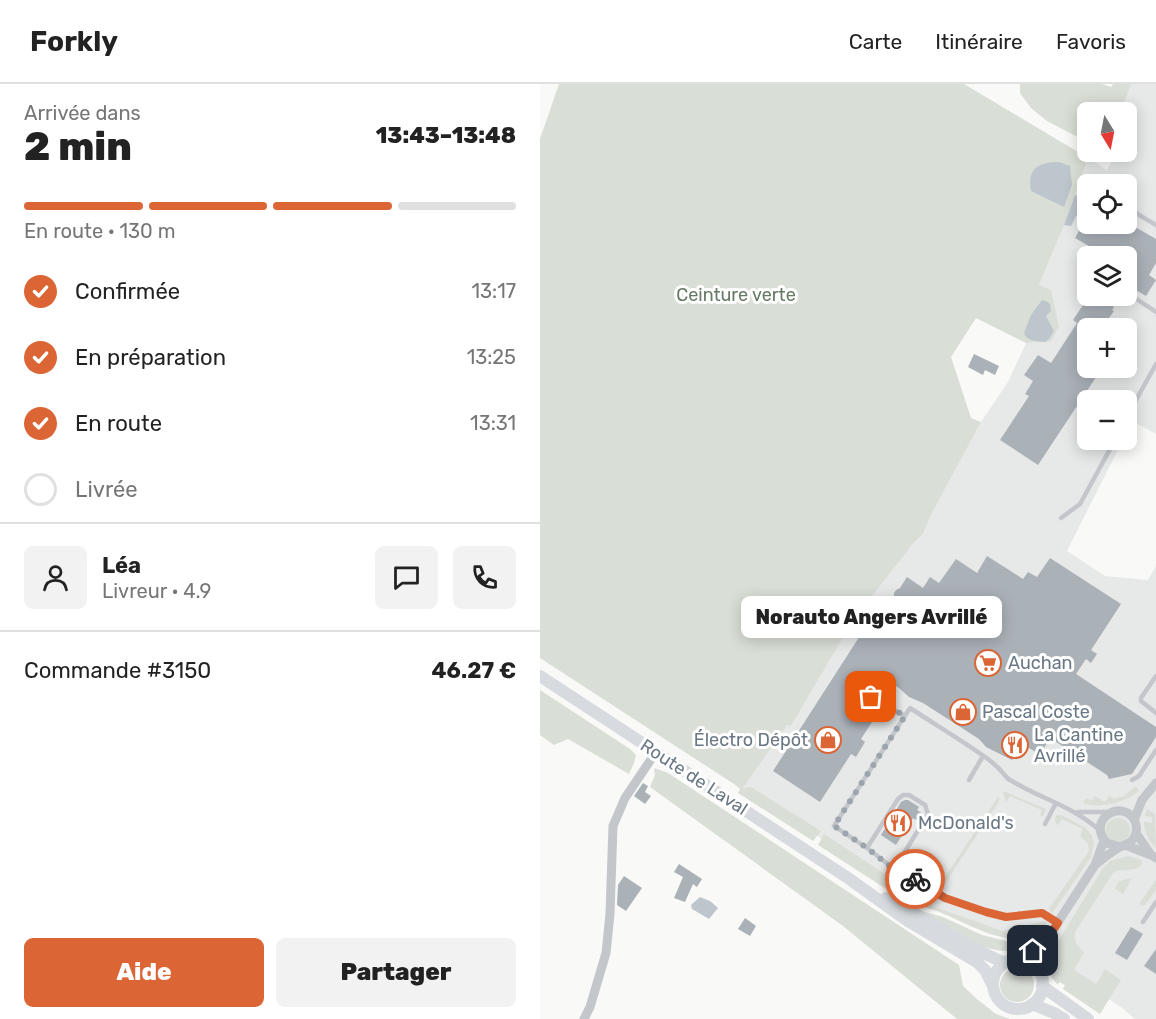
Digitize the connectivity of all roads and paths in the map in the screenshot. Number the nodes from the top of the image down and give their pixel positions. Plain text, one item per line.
1 (1137, 214) edge
2 (1156, 225) edge
3 (1137, 299) edge
4 (1156, 312) edge
5 (1156, 364) edge
6 (1137, 398) edge
7 (1110, 450) edge
8 (1061, 518) dead end
9 (540, 676) edge
10 (1156, 676) edge
11 (871, 697) dead end
12 (1156, 711) edge
13 (905, 716) junction
14 (1156, 750) edge
15 (656, 752) junction
16 (983, 756) junction
17 (969, 780) dead end
18 (1132, 780) dead end
19 (1156, 783) edge
20 (1142, 800) junction
21 (1056, 803) junction
22 (1116, 811) junction
23 (1075, 812) junction
24 (1134, 820) junction
25 (1045, 824) dead end
26 (1136, 833) junction
27 (1102, 836) junction
28 (1123, 846) junction
29 (867, 848) junction
30 (1154, 857) edge
31 (1095, 865) junction
32 (907, 874) junction
33 (848, 878) junction
34 (1156, 902) edge
35 (1143, 922) dead end
36 (1058, 923) junction
37 (1049, 936) junction
38 (1020, 959) junction
39 (1005, 963) junction
40 (1039, 972) junction
41 (993, 986) junction
42 (1042, 986) junction
43 (1032, 1004) junction
44 (584, 1019) edge
45 (1064, 1019) edge
46 (1088, 1019) edge

1 - 2 lane
3 - 4 lane
5 - 6 lane
7 - 8 lane
9 - 15 main road, Route de Laval
10 - 12 lane
11 - 13 lane
13 - 16 lane
13 - 29 lane
14 - 18 lane
15 - 33 main road, Route de Laval
15 - 44 street
16 - 17 lane
16 - 21 lane
19 - 20 street
20 - 22 street
20 - 24 street
21 - 23 lane
21 - 25 lane
22 - 23 lane
22 - 24 street
22 - 27 street
23 - 27 lane
24 - 26 street
26 - 28 street
26 - 30 street
27 - 28 street
27 - 31 street
28 - 30 street
28 - 31 street
29 - 32 lane
29 - 32 lane
31 - 36 street
32 - 36 lane
33 - 39 main road, Route de Laval
33 - 41 main road, Route de Laval
34 - 35 lane
36 - 37 street
37 - 38 street
37 - 40 street
38 - 39 main road
38 - 40 main road
39 - 41 main road
40 - 42 main road
41 - 43 main road
42 - 43 main road
42 - 46 main road
43 - 45 main road

